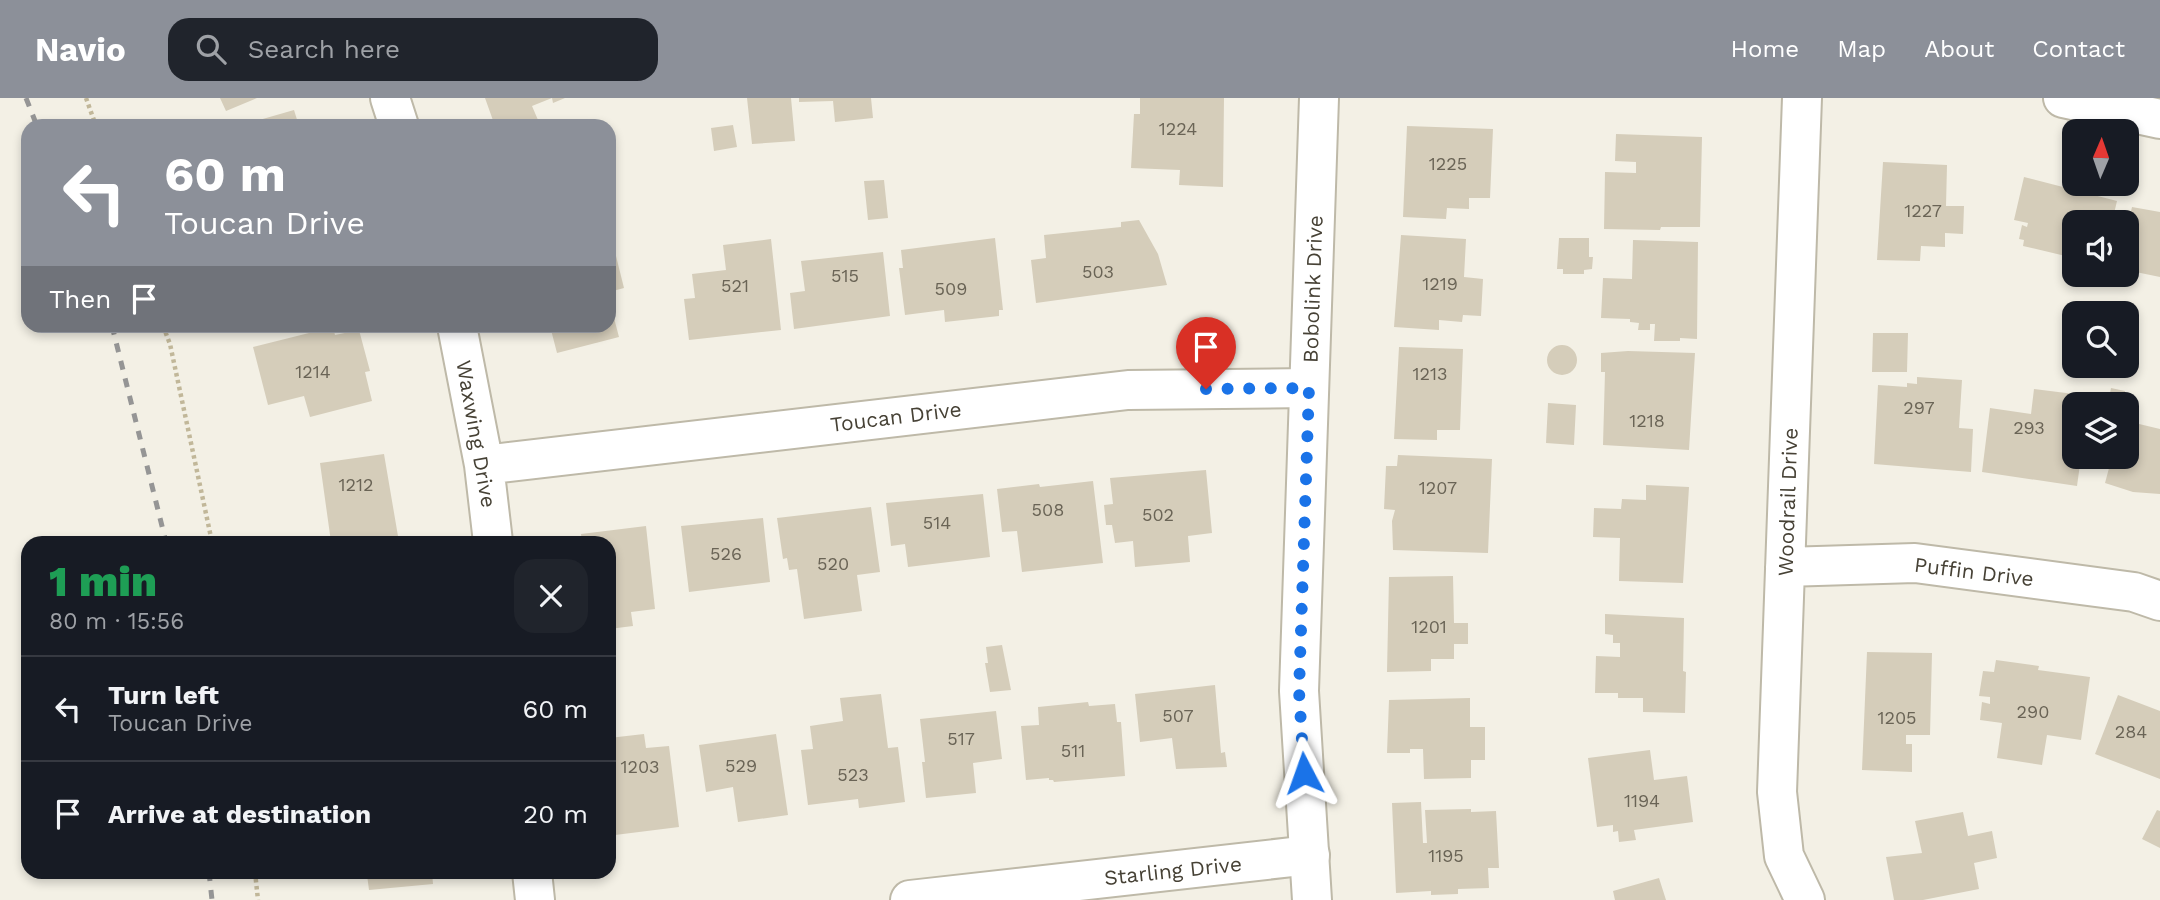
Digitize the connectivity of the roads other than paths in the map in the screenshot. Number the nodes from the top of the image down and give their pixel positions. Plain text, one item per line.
1 (390, 98) edge
2 (1320, 98) edge
3 (1802, 98) edge
4 (2063, 98) edge
5 (397, 119) edge
6 (2160, 119) edge
7 (458, 333) edge
8 (1309, 388) junction
9 (484, 465) junction
10 (492, 536) edge
11 (1785, 567) junction
12 (2160, 601) edge
13 (1310, 855) junction
14 (533, 879) edge
15 (535, 900) edge
16 (910, 900) edge
17 (1312, 900) edge
18 (1805, 900) edge

1 - 5 street
2 - 8 street, Bobolink Drive
3 - 11 street, Woodrail Drive
4 - 6 street
7 - 9 street, Waxwing Drive
8 - 9 street, Toucan Drive
8 - 13 street, Bobolink Drive
9 - 10 street, Waxwing Drive
11 - 12 street, Puffin Drive
11 - 18 street, Woodrail Drive
13 - 16 street, Starling Drive
13 - 17 street, Bobolink Drive
14 - 15 street

